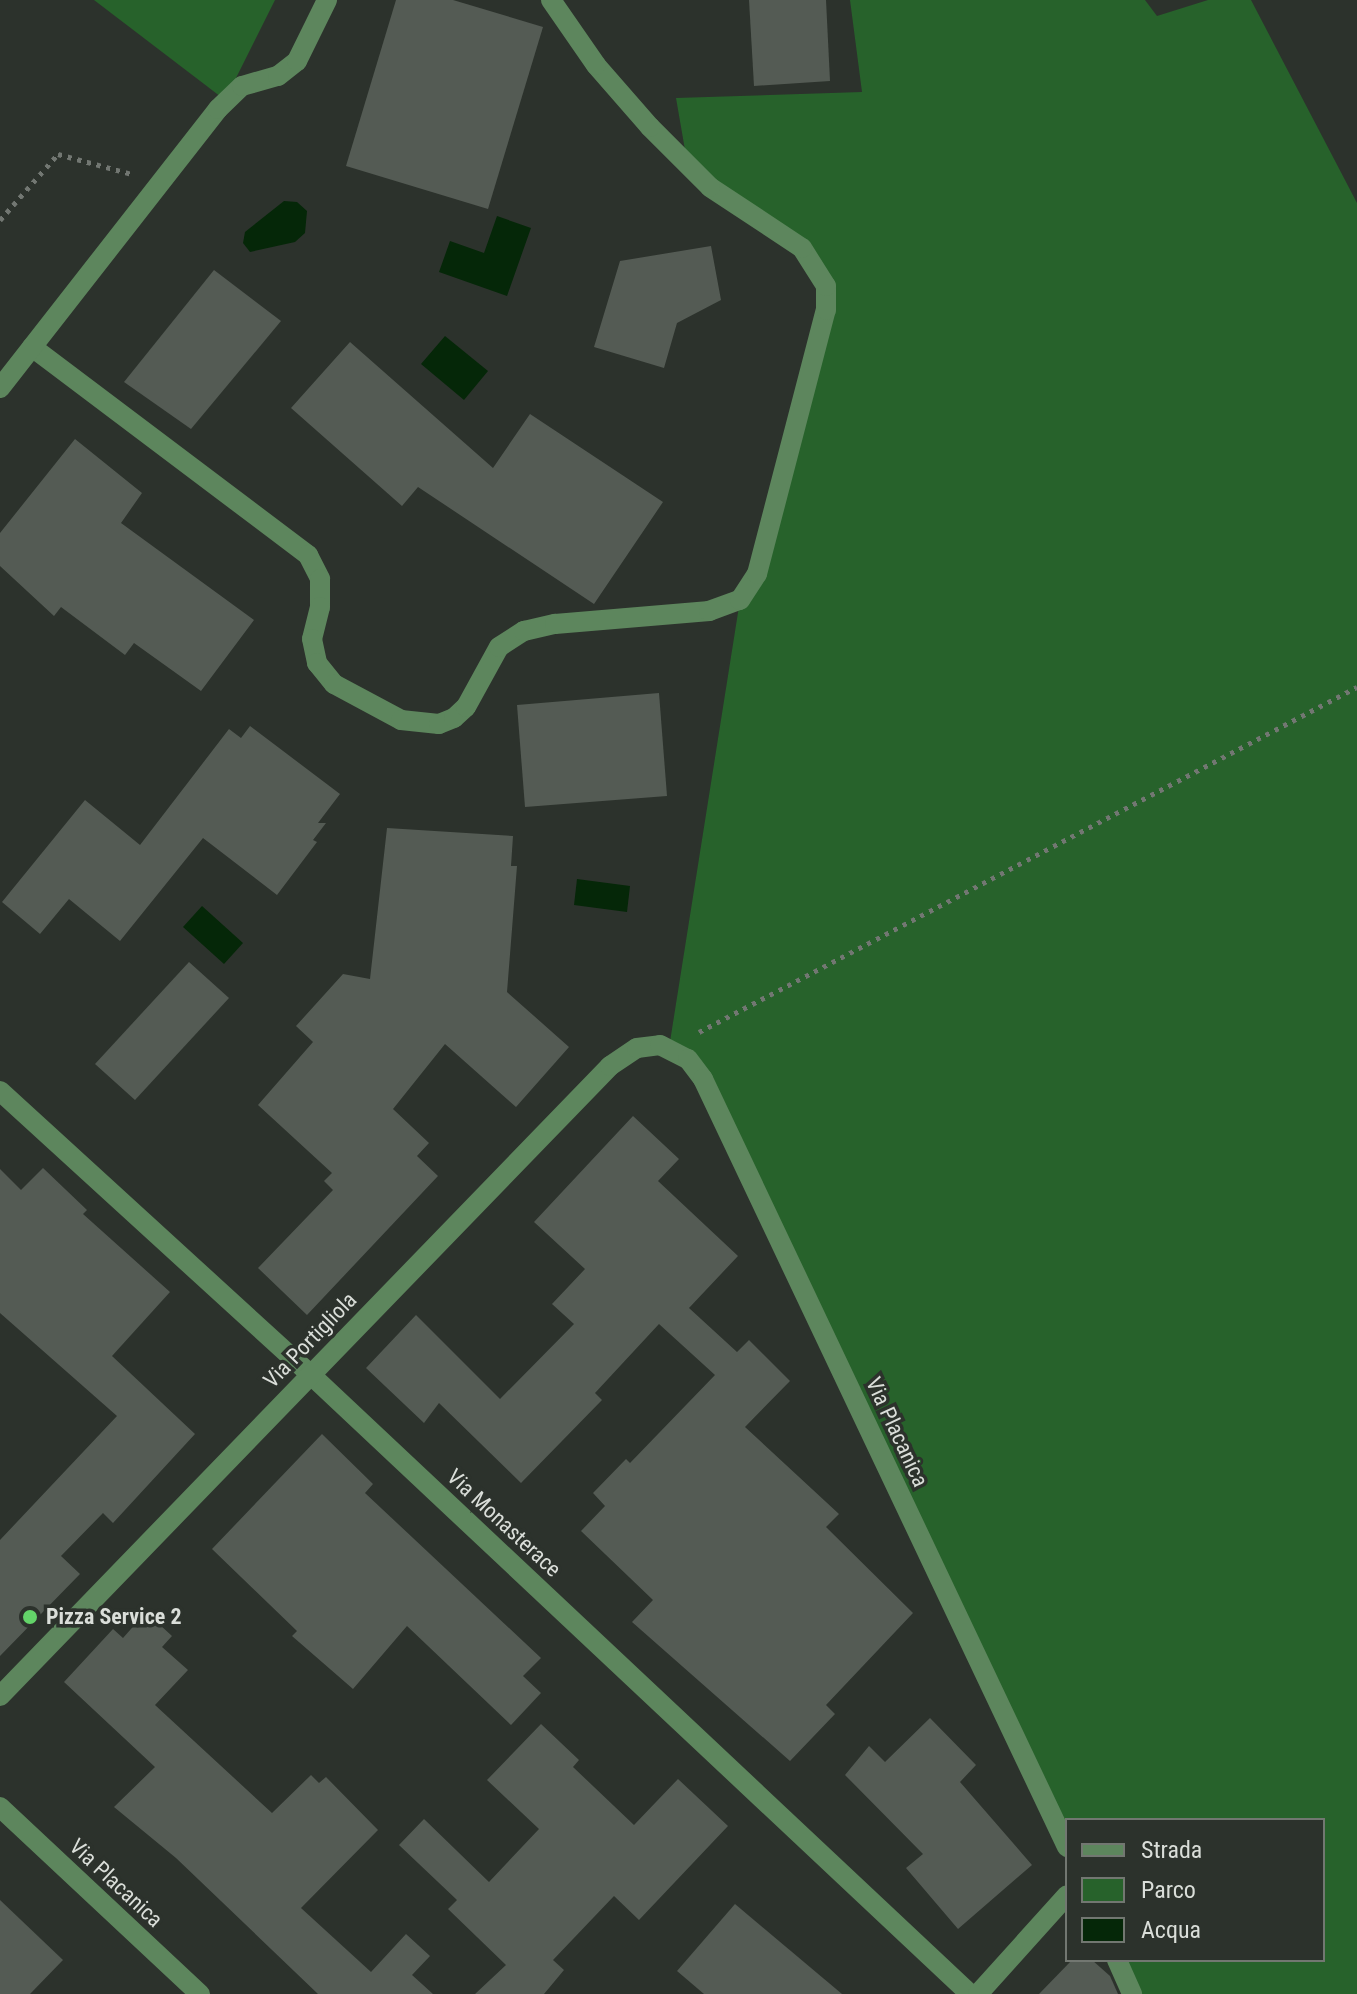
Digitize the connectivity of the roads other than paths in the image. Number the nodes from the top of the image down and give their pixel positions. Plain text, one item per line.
1 (327, 0) edge
2 (551, 0) edge
3 (32, 347) junction
4 (0, 388) edge
5 (669, 1048) joint
6 (0, 1091) edge
7 (310, 1374) junction
8 (0, 1696) edge
9 (0, 1807) edge
10 (1065, 1843) edge
11 (1065, 1897) edge
12 (1118, 1962) edge
13 (200, 1994) edge
14 (970, 1994) edge
15 (978, 1994) edge
16 (1132, 1994) edge

1 - 3 street
2 - 3 street
3 - 4 street
5 - 7 street, Via Portigliola
5 - 10 street, Via Placanica
6 - 7 street, Via Monasterace
7 - 8 street, Via Portigliola
7 - 14 street, Via Monasterace
9 - 13 street, Via Placanica
11 - 15 street
12 - 16 street

